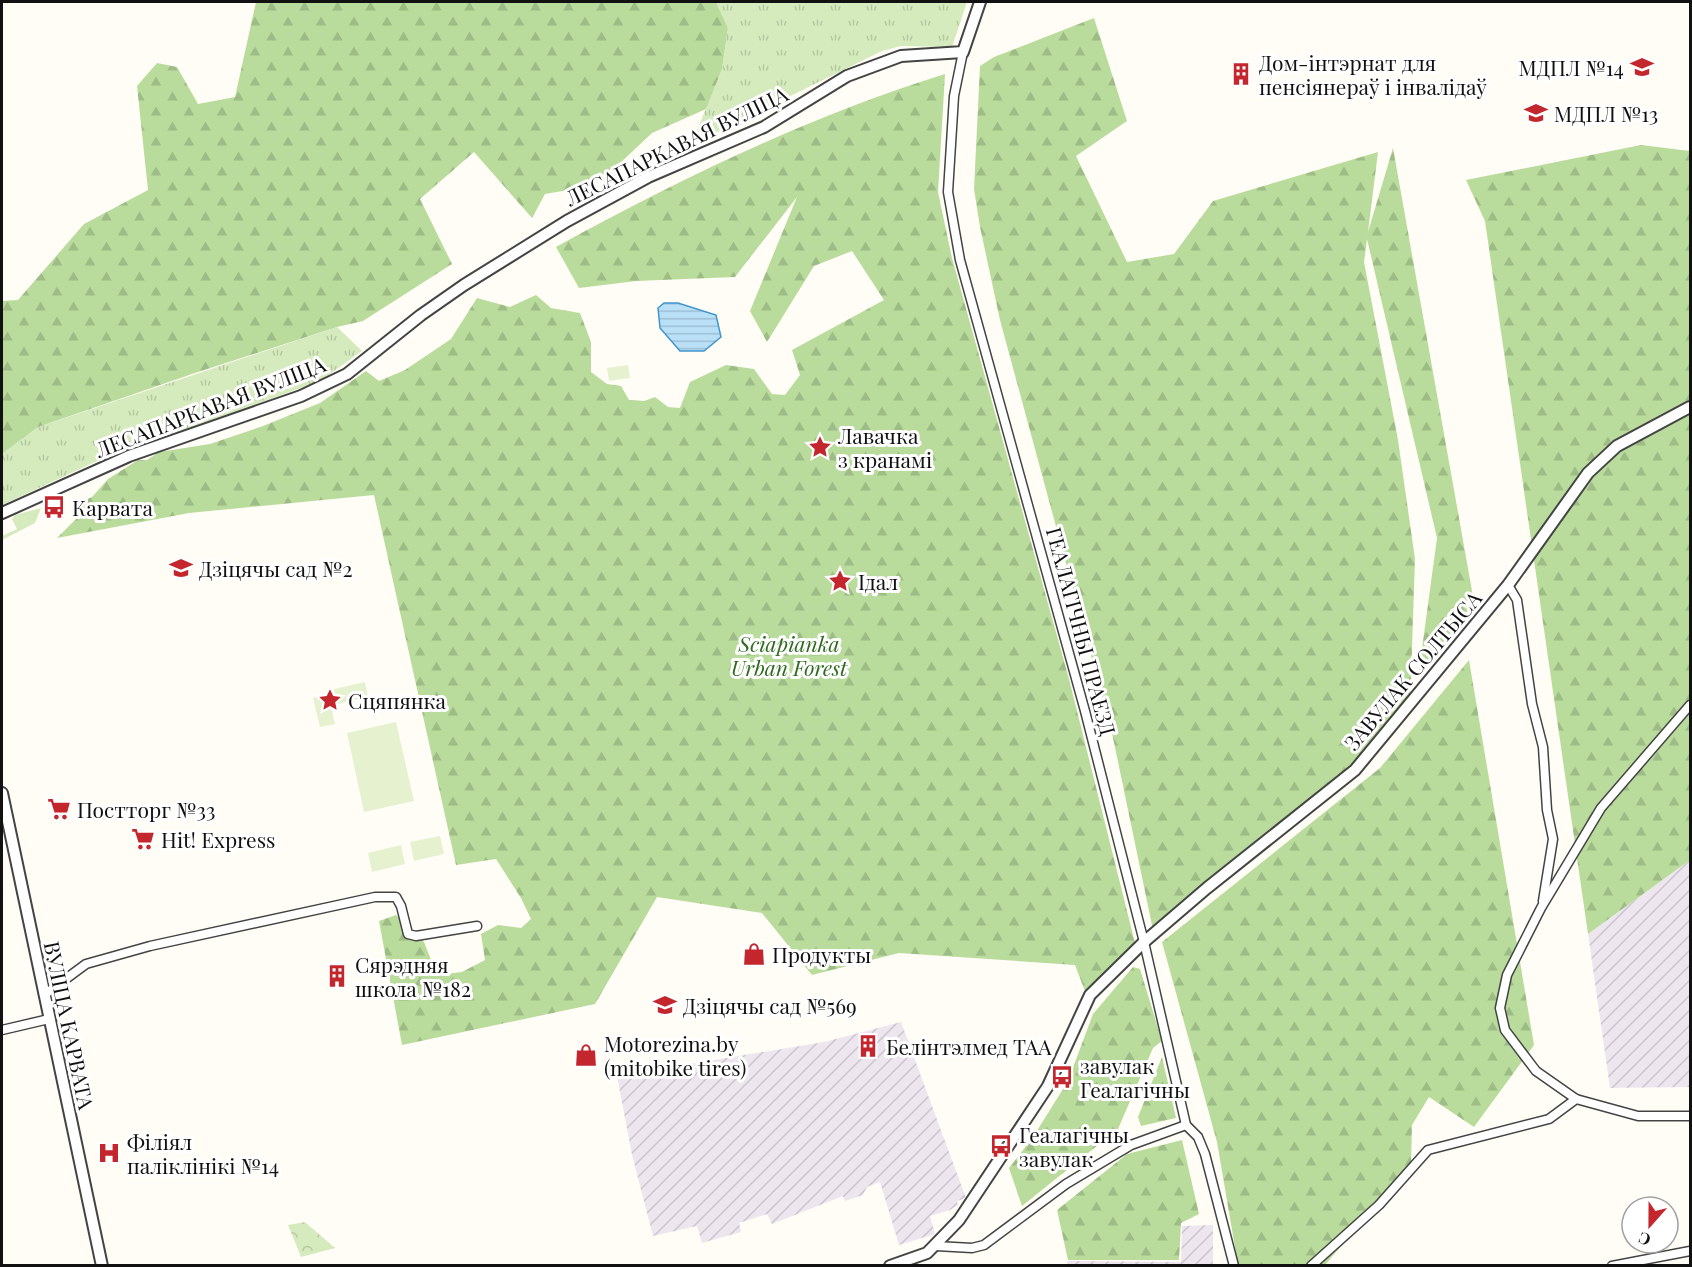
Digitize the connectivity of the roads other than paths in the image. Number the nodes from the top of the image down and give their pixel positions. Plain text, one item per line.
1 (980, 2) edge
2 (963, 52) junction
3 (1690, 407) edge
4 (2, 513) edge
5 (1508, 585) junction
6 (1690, 705) edge
7 (2, 793) edge
8 (1541, 908) junction
9 (477, 926) dead end
10 (1144, 942) junction
11 (44, 995) junction
12 (49, 1019) junction
13 (2, 1030) edge
14 (1576, 1099) junction
15 (1690, 1116) edge
16 (1186, 1125) junction
17 (936, 1246) junction
18 (1690, 1251) edge
19 (102, 1266) edge
20 (890, 1266) edge
21 (1234, 1266) edge
22 (1311, 1266) edge
23 (1612, 1266) edge

1 - 2 street, ГЕАЛАГІЧНЫ ПРАЕЗД
2 - 4 street, ЛЕСАПАРКАВАЯ ВУЛІЦА
2 - 10 street, ГЕАЛАГІЧНЫ ПРАЕЗД
3 - 5 street, ЗАВУЛАК СОЛТЫСА
5 - 8 street
5 - 10 street, ЗАВУЛАК СОЛТЫСА
6 - 8 street
7 - 11 street, ВУЛІЦА КАРВАТА
8 - 14 street
9 - 11 street
10 - 16 street, ГЕАЛАГІЧНЫ ПРАЕЗД
10 - 17 street, ЗАВУЛАК СОЛТЫСА
11 - 12 street, ВУЛІЦА КАРВАТА
12 - 13 street
12 - 19 street, ВУЛІЦА КАРВАТА
14 - 15 street
14 - 22 street
16 - 17 street
16 - 21 street, ГЕАЛАГІЧНЫ ПРАЕЗД
17 - 20 street
18 - 23 street

